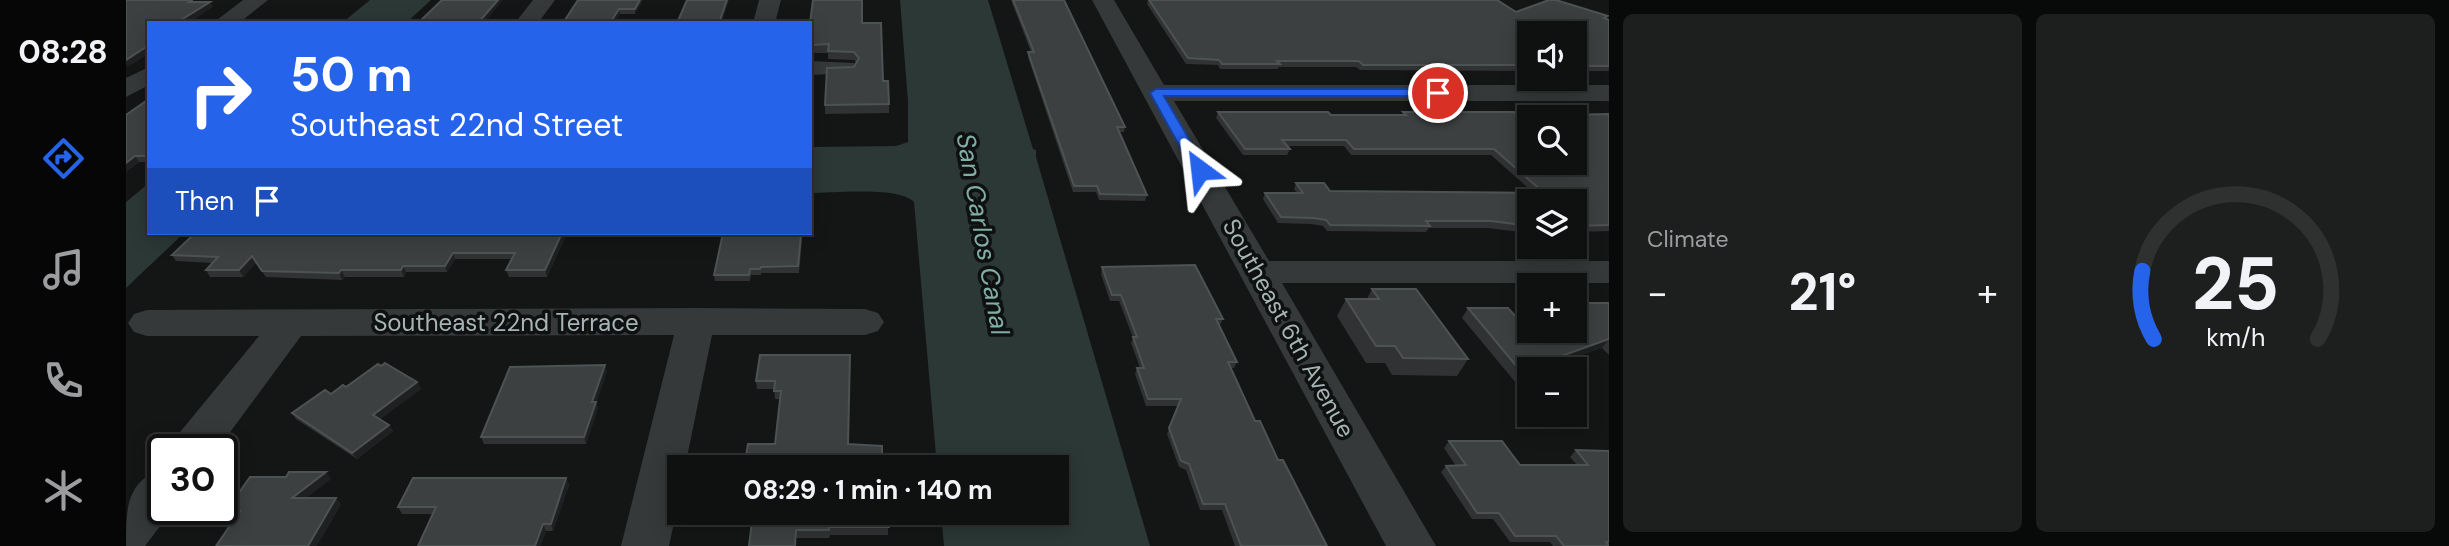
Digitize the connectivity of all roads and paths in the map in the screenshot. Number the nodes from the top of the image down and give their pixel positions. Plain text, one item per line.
1 (257, 0) edge
2 (544, 0) edge
3 (770, 0) edge
4 (1103, 0) edge
5 (227, 21) edge
6 (528, 21) edge
7 (765, 21) edge
8 (812, 68) edge
9 (845, 68) edge
10 (147, 75) edge
11 (126, 89) edge
12 (1156, 93) junction
13 (1609, 93) edge
14 (1258, 272) junction
15 (1609, 272) edge
16 (695, 321) junction
17 (865, 322) dead end
18 (147, 323) dead end
19 (290, 323) junction
20 (204, 434) edge
21 (147, 507) edge
22 (126, 534) edge
23 (645, 546) edge
24 (1412, 546) edge

1 - 5 street
2 - 6 street
3 - 7 street
4 - 12 street, Southeast 6th Avenue
8 - 9 street
10 - 11 street
12 - 13 street
12 - 14 street, Southeast 6th Avenue
14 - 15 street
14 - 24 street, Southeast 6th Avenue
16 - 17 street, Southeast 22nd Terrace
16 - 19 street, Southeast 22nd Terrace
16 - 23 street
18 - 19 street, Southeast 22nd Terrace
19 - 20 street
21 - 22 street

